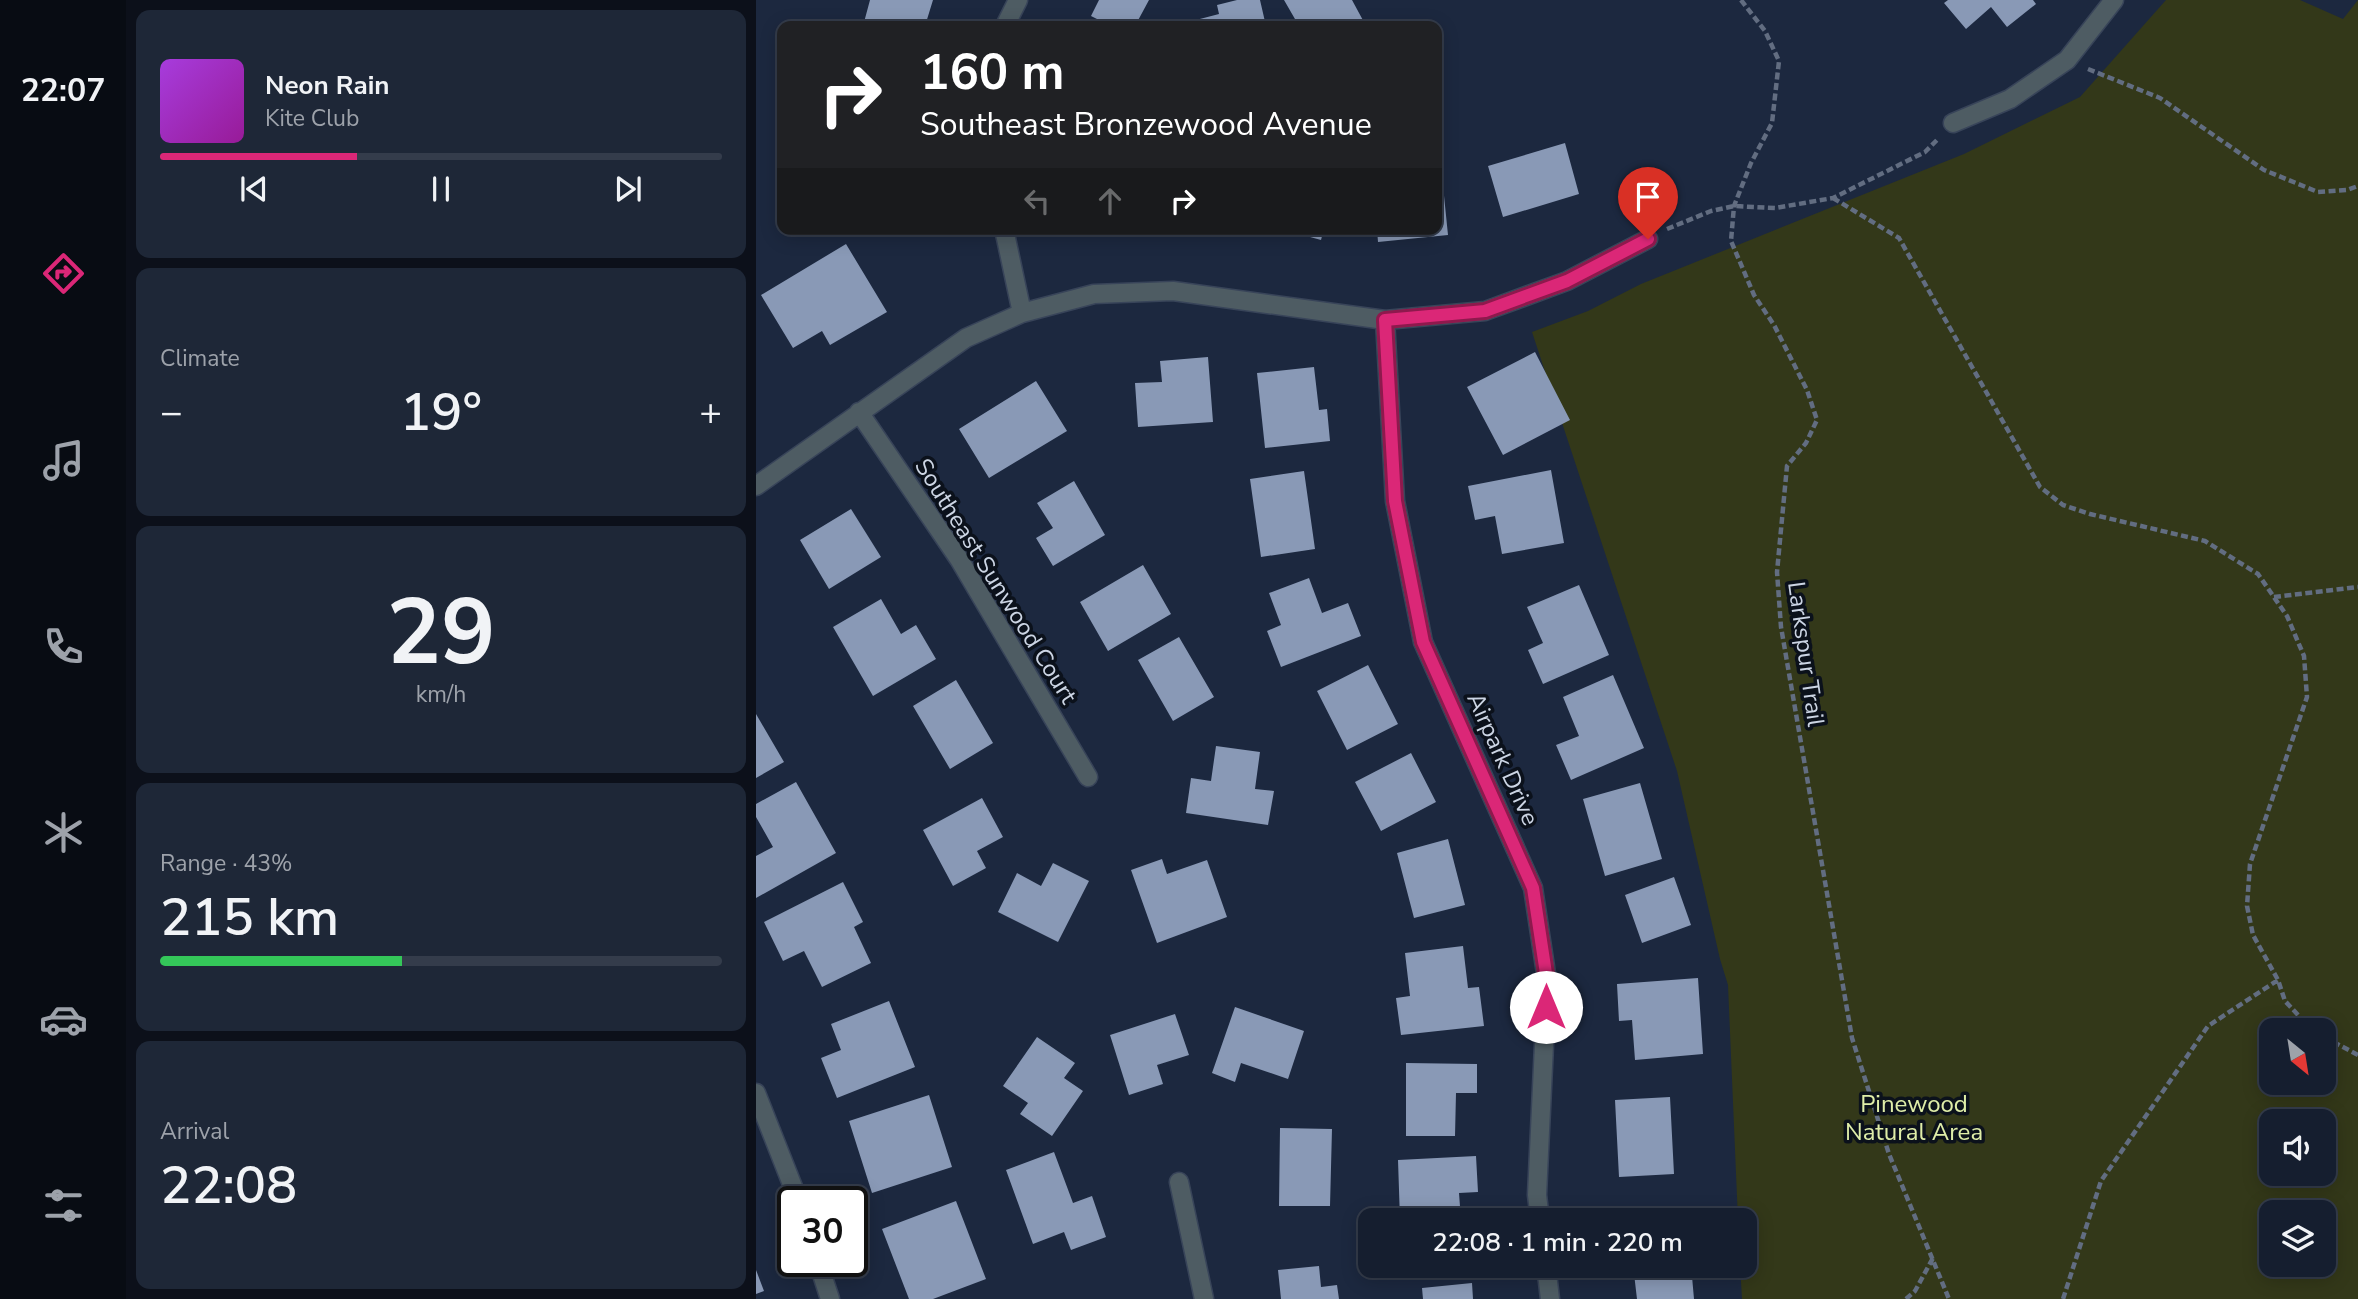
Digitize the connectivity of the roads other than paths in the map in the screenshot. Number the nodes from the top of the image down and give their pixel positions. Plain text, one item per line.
1 (1018, 0) edge
2 (2114, 0) edge
3 (1008, 21) edge
4 (1953, 123) road end
5 (1005, 235) edge
6 (1648, 239) road end
7 (1022, 313) junction
8 (1385, 320) junction
9 (859, 412) junction
10 (756, 486) edge
11 (1088, 778) dead end
12 (756, 1093) edge
13 (1178, 1182) dead end
14 (793, 1186) edge
15 (1539, 1208) edge
16 (823, 1277) edge
17 (1548, 1278) edge
18 (830, 1299) edge
19 (1203, 1299) edge
20 (1550, 1299) edge

1 - 3 street
2 - 4 street
5 - 7 street
6 - 8 street
7 - 8 street
7 - 9 street
8 - 15 street, Airpark Drive
9 - 10 street
9 - 11 street, Southeast Sunwood Court
12 - 14 street
13 - 19 street
16 - 18 street
17 - 20 street

